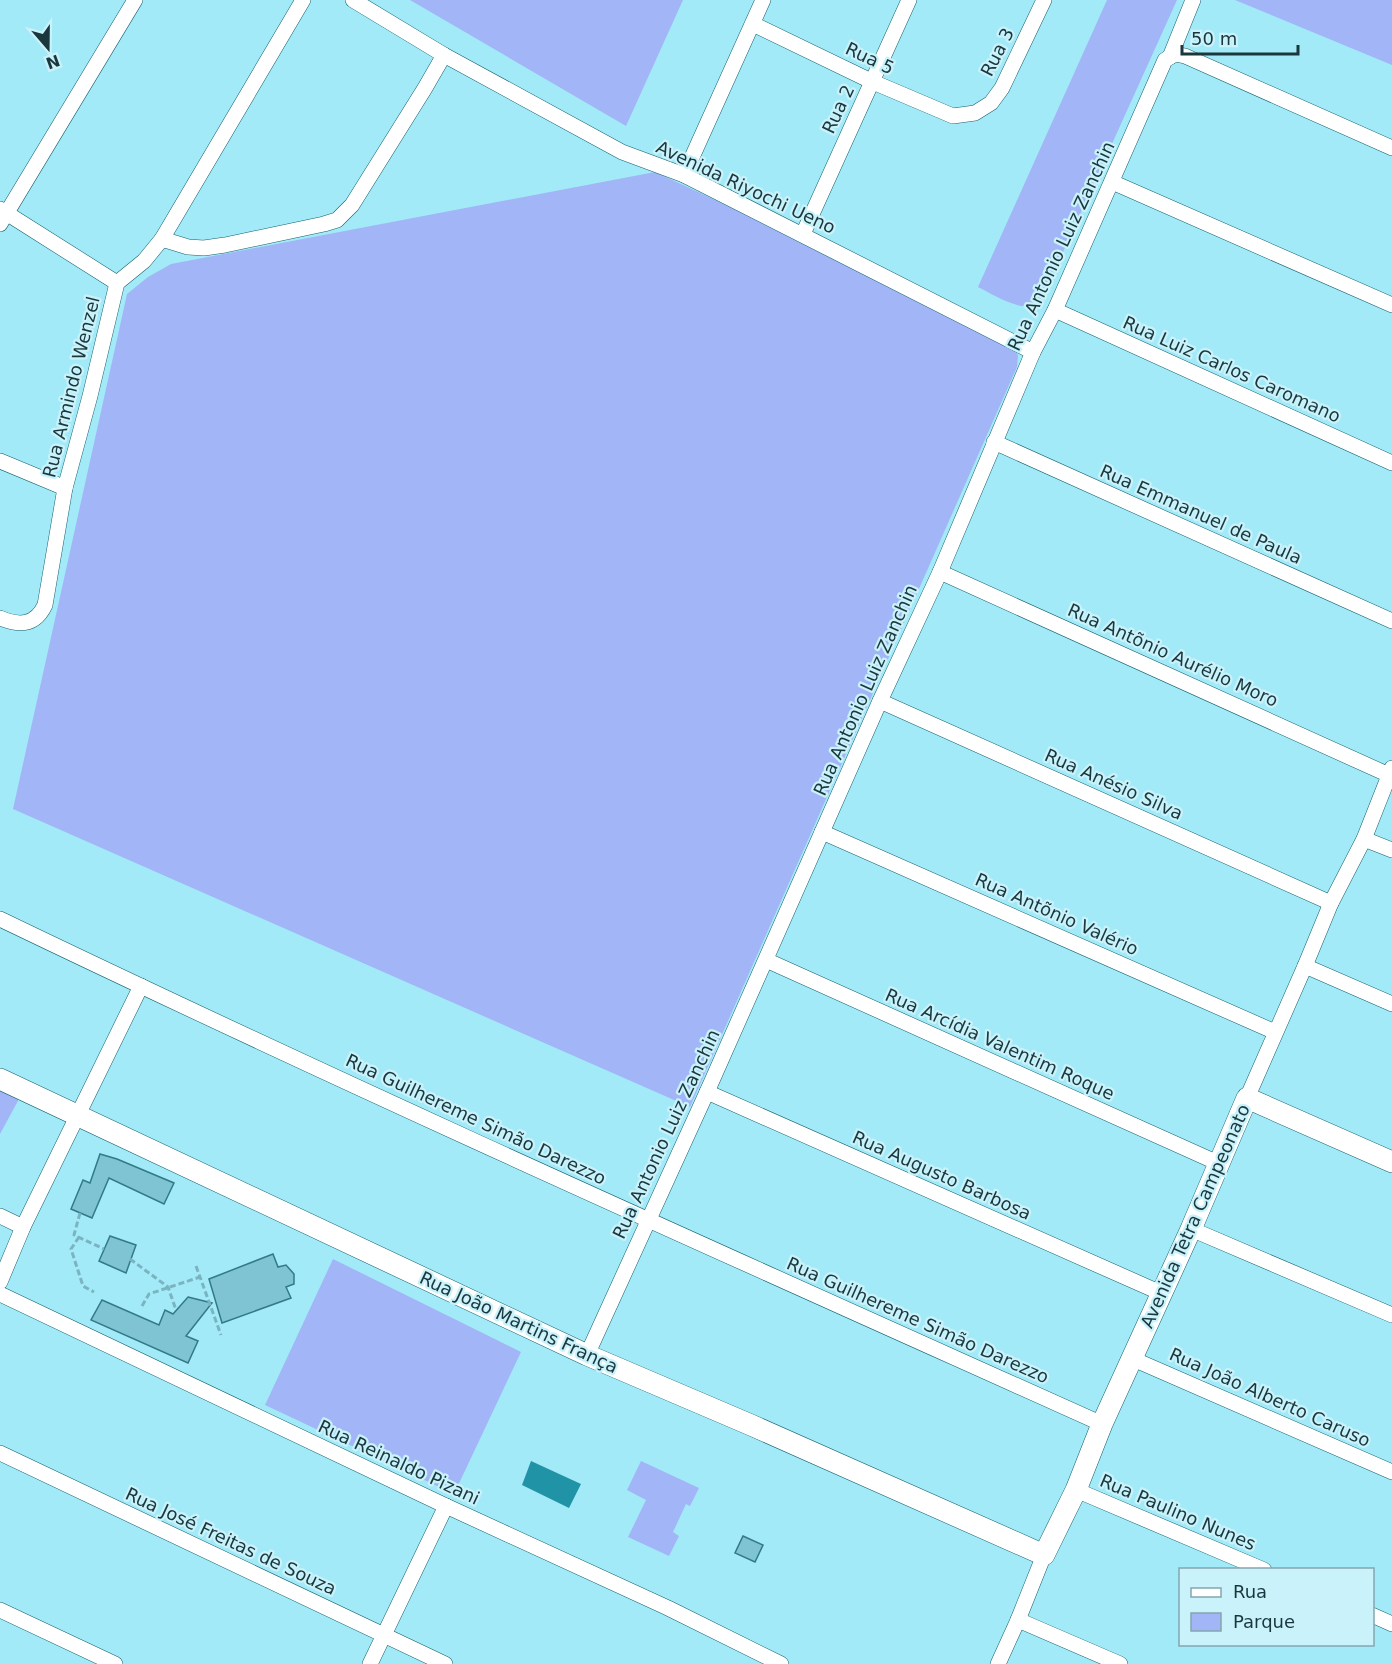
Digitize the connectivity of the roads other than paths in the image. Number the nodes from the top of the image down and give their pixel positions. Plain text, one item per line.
1 (135, 0) edge
2 (303, 0) edge
3 (353, 0) edge
4 (764, 0) edge
5 (909, 0) edge
6 (1044, 0) edge
7 (1193, 0) edge
8 (753, 24) junction
9 (444, 55) junction
10 (1170, 57) junction
11 (873, 82) junction
12 (975, 113) joint
13 (1392, 148) edge
14 (684, 176) junction
15 (1112, 182) junction
16 (2, 215) edge
17 (803, 234) junction
18 (162, 239) junction
19 (117, 283) junction
20 (1392, 305) edge
21 (1055, 310) junction
22 (1033, 352) junction
23 (994, 442) junction
24 (0, 461) edge
25 (1392, 463) edge
26 (65, 489) junction
27 (940, 572) junction
28 (0, 618) edge
29 (1392, 621) edge
30 (880, 700) junction
31 (1390, 771) edge
32 (822, 832) junction
33 (1364, 839) junction
34 (1392, 850) edge
35 (1331, 903) junction
36 (0, 919) edge
37 (766, 960) junction
38 (1305, 966) junction
39 (141, 986) junction
40 (1392, 1004) edge
41 (1275, 1032) junction
42 (0, 1079) edge
43 (707, 1092) junction
44 (1247, 1098) junction
45 (77, 1116) junction
46 (1392, 1162) edge
47 (1218, 1163) junction
48 (0, 1216) edge
49 (648, 1220) junction
50 (23, 1227) junction
51 (1191, 1229) junction
52 (0, 1282) edge
53 (1161, 1293) junction
54 (0, 1294) edge
55 (1392, 1315) edge
56 (587, 1355) junction
57 (1133, 1359) junction
58 (1102, 1424) junction
59 (0, 1453) edge
60 (1392, 1472) edge
61 (1076, 1490) junction
62 (446, 1506) junction
63 (1044, 1555) junction
64 (1262, 1568) edge
65 (0, 1610) edge
66 (1374, 1616) edge
67 (1018, 1620) junction
68 (1392, 1624) edge
69 (384, 1635) junction
70 (115, 1664) edge
71 (370, 1664) edge
72 (445, 1664) edge
73 (782, 1664) edge
74 (998, 1664) edge
75 (1120, 1664) edge

1 - 16 street
2 - 18 street, Rua Armindo Wenzel
3 - 9 street, Avenida Riyochi Ueno
4 - 8 street
5 - 11 street, Rua 2
6 - 12 street, Rua 3
7 - 10 street, Rua Antonio Luiz Zanchin
8 - 11 street, Rua 5
8 - 14 street
9 - 14 street, Avenida Riyochi Ueno
9 - 18 street
10 - 13 street
10 - 15 street, Rua Antonio Luiz Zanchin
11 - 12 street, Rua 5
11 - 17 street, Rua 2
14 - 17 street, Avenida Riyochi Ueno
15 - 20 street
15 - 21 street, Rua Antonio Luiz Zanchin
16 - 19 street
17 - 22 street, Avenida Riyochi Ueno
18 - 19 street, Rua Armindo Wenzel
19 - 26 street, Rua Armindo Wenzel
21 - 22 street, Rua Antonio Luiz Zanchin
21 - 25 street, Rua Luiz Carlos Caromano
22 - 23 street, Rua Antonio Luiz Zanchin
23 - 27 street, Rua Antonio Luiz Zanchin
23 - 29 street, Rua Emmanuel de Paula
24 - 26 street
26 - 28 street, Rua Armindo Wenzel
27 - 30 street, Rua Antonio Luiz Zanchin
27 - 31 street, Rua Antõnio Aurélio Moro
30 - 32 street, Rua Antonio Luiz Zanchin
30 - 35 street, Rua Anésio Silva
31 - 33 street, Avenida Tetra Campeonato
32 - 37 street, Rua Antonio Luiz Zanchin
32 - 41 street, Rua Antõnio Valério
33 - 34 street
33 - 35 street, Avenida Tetra Campeonato
35 - 38 street, Avenida Tetra Campeonato
36 - 39 street, Rua Guilhereme Simão Darezzo
37 - 43 street, Rua Antonio Luiz Zanchin
37 - 47 street, Rua Arcídia Valentim Roque
38 - 40 street
38 - 41 street, Avenida Tetra Campeonato
39 - 45 street
39 - 49 street, Rua Guilhereme Simão Darezzo
41 - 44 street, Avenida Tetra Campeonato
42 - 45 main road, Rua João Martins França
43 - 49 street, Rua Antonio Luiz Zanchin
43 - 53 street, Rua Augusto Barbosa
44 - 46 main road
44 - 47 main road, Avenida Tetra Campeonato
45 - 50 street
45 - 56 main road, Rua João Martins França
47 - 51 main road, Avenida Tetra Campeonato
48 - 50 street
49 - 56 street, Rua Antonio Luiz Zanchin
49 - 58 street, Rua Guilhereme Simão Darezzo
50 - 52 street
51 - 53 main road, Avenida Tetra Campeonato
51 - 55 street
53 - 57 main road, Avenida Tetra Campeonato
54 - 62 street, Rua Reinaldo Pizani
56 - 63 main road, Rua João Martins França
57 - 58 main road, Avenida Tetra Campeonato
57 - 60 street, Rua João Alberto Caruso
58 - 61 main road, Avenida Tetra Campeonato
59 - 69 street, Rua José Freitas de Souza
61 - 63 main road, Avenida Tetra Campeonato
61 - 64 street, Rua Paulino Nunes
62 - 69 street
62 - 73 street, Rua Reinaldo Pizani
63 - 67 street, Avenida Tetra Campeonato
65 - 70 street
66 - 68 street
67 - 74 street, Avenida Tetra Campeonato
67 - 75 street
69 - 71 street
69 - 72 street, Rua José Freitas de Souza

